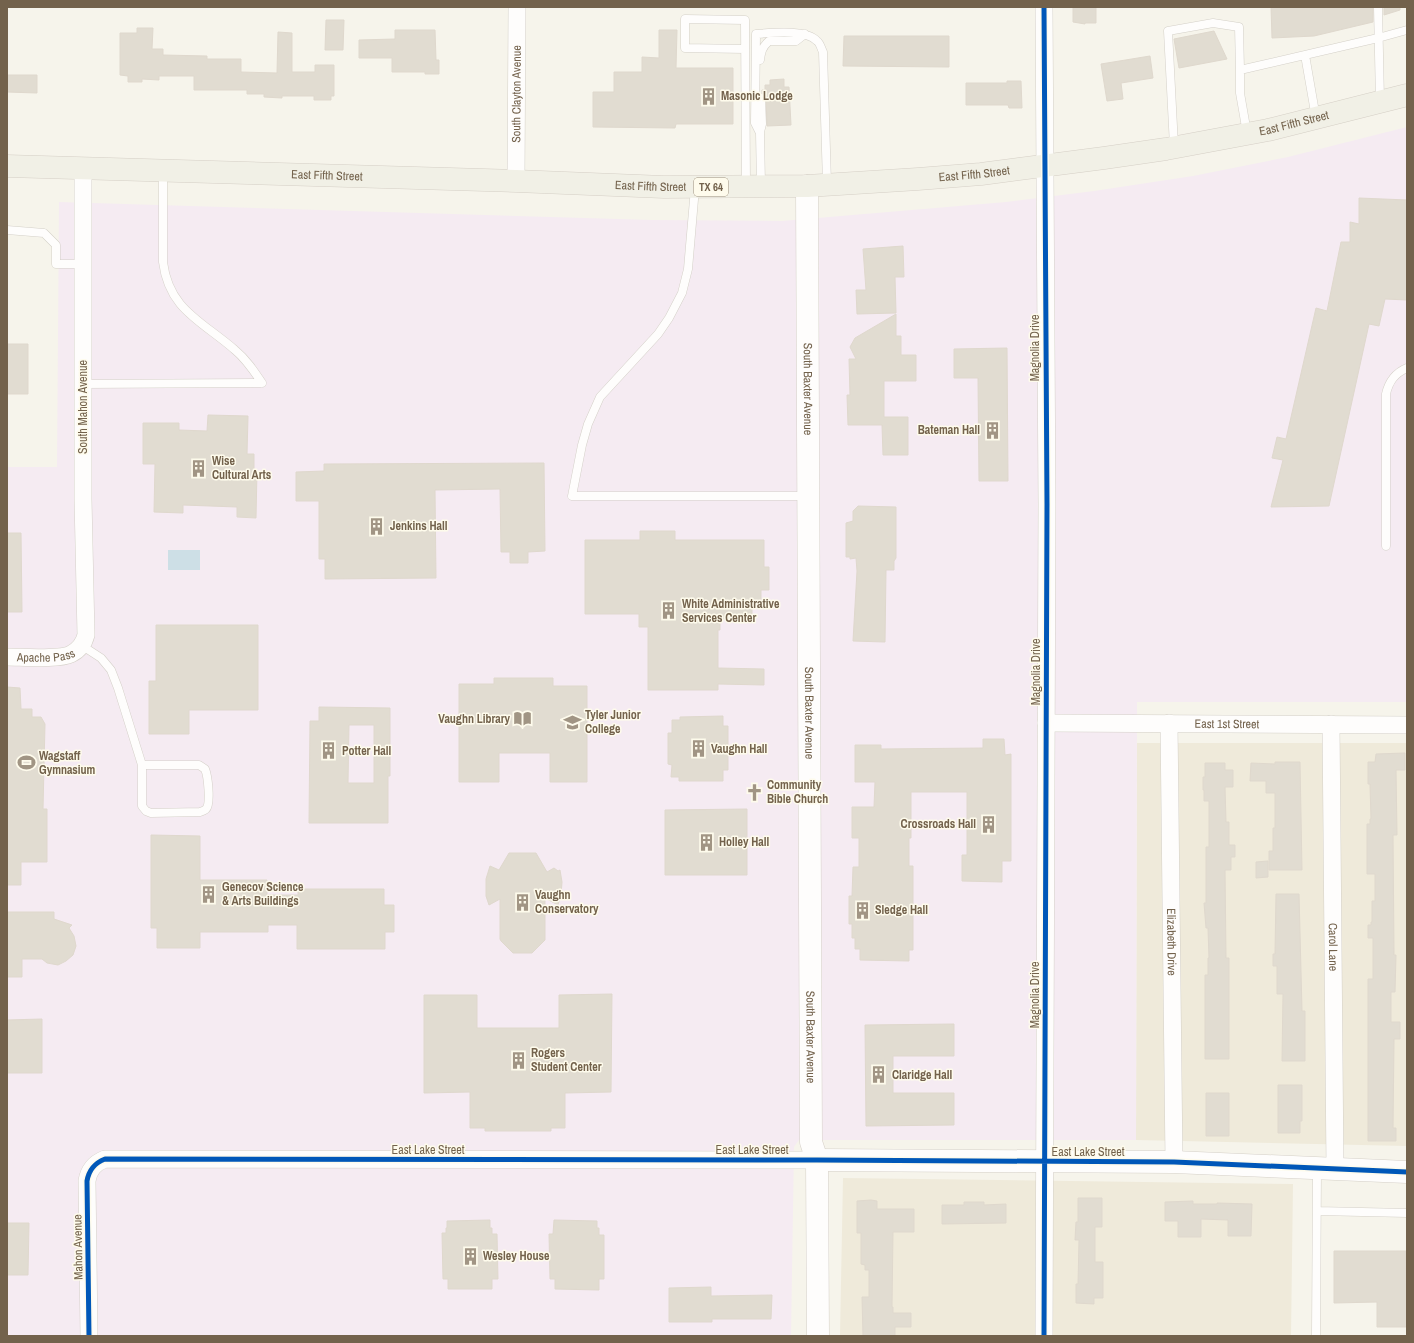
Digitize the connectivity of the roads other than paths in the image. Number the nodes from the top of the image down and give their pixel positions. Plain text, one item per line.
1 (517, 7) edge
2 (1044, 7) edge
3 (1378, 7) edge
4 (1407, 30) edge
5 (805, 34) junction
6 (1378, 38) junction
7 (745, 49) junction
8 (1305, 55) junction
9 (1240, 70) junction
10 (1407, 95) edge
11 (1380, 102) junction
12 (1316, 118) junction
13 (760, 133) junction
14 (1248, 134) junction
15 (1174, 147) junction
16 (7, 166) edge
17 (1045, 166) junction
18 (83, 168) junction
19 (163, 170) junction
20 (516, 181) junction
21 (817, 185) junction
22 (753, 186) junction
23 (695, 187) junction
24 (7, 230) edge
25 (82, 264) junction
26 (1407, 368) edge
27 (83, 384) junction
28 (808, 496) junction
29 (1386, 546) dead end
30 (81, 645) junction
31 (7, 657) edge
32 (1046, 723) junction
33 (1169, 723) junction
34 (1331, 724) junction
35 (1407, 725) edge
36 (142, 766) junction
37 (817, 1160) junction
38 (98, 1162) joint
39 (1045, 1162) junction
40 (1174, 1162) junction
41 (1326, 1169) junction
42 (1407, 1172) edge
43 (1317, 1211) junction
44 (1407, 1213) edge
45 (89, 1336) edge
46 (818, 1336) edge
47 (1044, 1336) edge
48 (1316, 1336) edge

1 - 20 street, South Clayton Avenue
2 - 17 street, Magnolia Drive
3 - 6 lane
4 - 6 lane
5 - 13 lane
5 - 13 lane
5 - 21 lane
6 - 8 lane
6 - 11 lane
7 - 7 lane
7 - 22 lane
8 - 9 lane
8 - 12 lane
9 - 14 lane
9 - 15 lane
10 - 11 main road, East Fifth Street / TX 64
11 - 12 main road, East Fifth Street / TX 64
12 - 14 main road, East Fifth Street / TX 64
13 - 22 lane
14 - 15 main road, East Fifth Street / TX 64
15 - 17 main road, East Fifth Street / TX 64
16 - 18 main road, East Fifth Street / TX 64
17 - 21 main road, East Fifth Street / TX 64
17 - 32 street, Magnolia Drive
18 - 19 main road, East Fifth Street / TX 64
18 - 25 street, South Mahon Avenue
19 - 20 main road, East Fifth Street / TX 64
19 - 27 lane
20 - 23 main road, East Fifth Street / TX 64
21 - 22 main road, East Fifth Street / TX 64
21 - 28 street, South Baxter Avenue
22 - 23 main road, East Fifth Street / TX 64
23 - 28 lane
24 - 25 lane
25 - 27 street, South Mahon Avenue
26 - 29 lane
27 - 30 street, South Mahon Avenue
28 - 37 street, South Baxter Avenue
30 - 31 street, Apache Pass
30 - 36 lane
32 - 33 street, East 1st Street
32 - 39 street, Magnolia Drive
33 - 34 street, East 1st Street
33 - 40 street, Elizabeth Drive
34 - 35 street, East 1st Street
34 - 41 street, Carol Lane
36 - 36 lane
37 - 38 street, East Lake Street
37 - 39 street, East Lake Street
37 - 46 street, South Baxter Avenue
38 - 45 street, Mahon Avenue
39 - 40 street, East Lake Street
39 - 47 street, Magnolia Drive
40 - 41 street, East Lake Street
41 - 42 street, East Lake Street
41 - 43 lane
43 - 44 lane
43 - 48 lane

